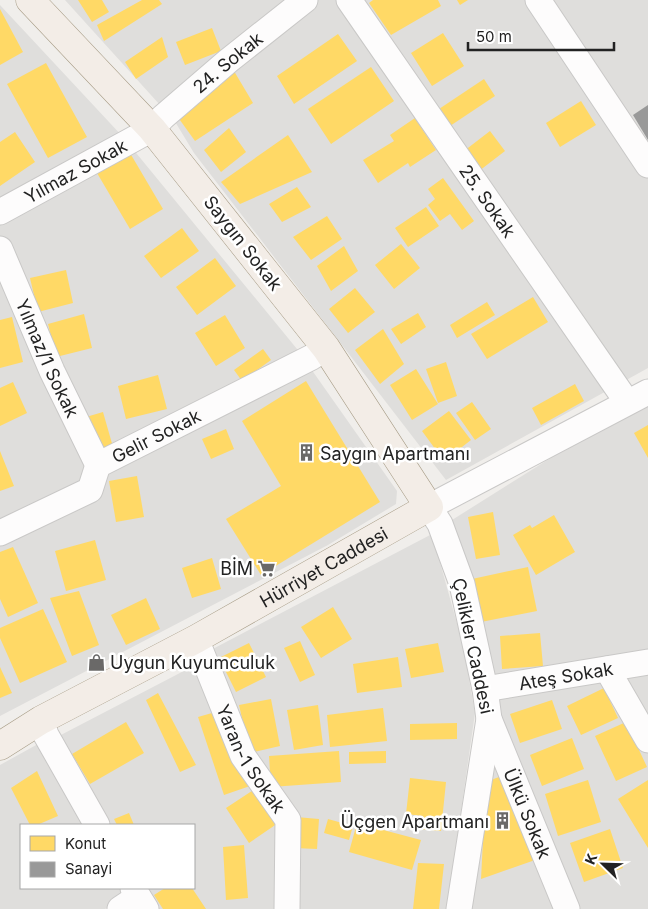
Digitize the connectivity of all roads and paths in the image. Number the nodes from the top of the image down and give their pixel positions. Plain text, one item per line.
1 (30, 0) edge
2 (305, 0) edge
3 (349, 0) edge
4 (538, 0) edge
5 (152, 129) junction
6 (648, 165) edge
7 (0, 212) edge
8 (0, 249) edge
9 (326, 348) junction
10 (637, 397) edge
11 (98, 464) junction
12 (429, 507) junction
13 (0, 533) edge
14 (196, 639) junction
15 (648, 662) edge
16 (607, 669) junction
17 (485, 689) junction
18 (489, 719) junction
19 (41, 720) junction
20 (648, 740) edge
21 (0, 746) edge
22 (97, 824) edge
23 (287, 909) edge
24 (459, 909) edge
25 (567, 909) edge

1 - 5 main road, Saygın Sokak
2 - 5 street, 24. Sokak
3 - 10 street, 25. Sokak
4 - 6 street
5 - 7 street, Yılmaz Sokak
5 - 9 main road, Saygın Sokak
8 - 11 street, Yılmaz/1 Sokak
9 - 11 street, Gelir Sokak
9 - 12 main road, Saygın Sokak
10 - 12 street, Hürriyet Caddesi
11 - 13 street, Gelir Sokak
12 - 14 main road, Hürriyet Caddesi
12 - 17 street, Çelikler Caddesi
14 - 19 main road, Hürriyet Caddesi
14 - 23 street, Yaran-1 Sokak
15 - 16 street, Ateş Sokak
16 - 17 street, Ateş Sokak
16 - 20 street
17 - 18 street, Çelikler Caddesi
18 - 24 street, Çelikler Caddesi
18 - 25 street, Ülkü Sokak
19 - 21 main road, Hürriyet Caddesi
19 - 22 street

